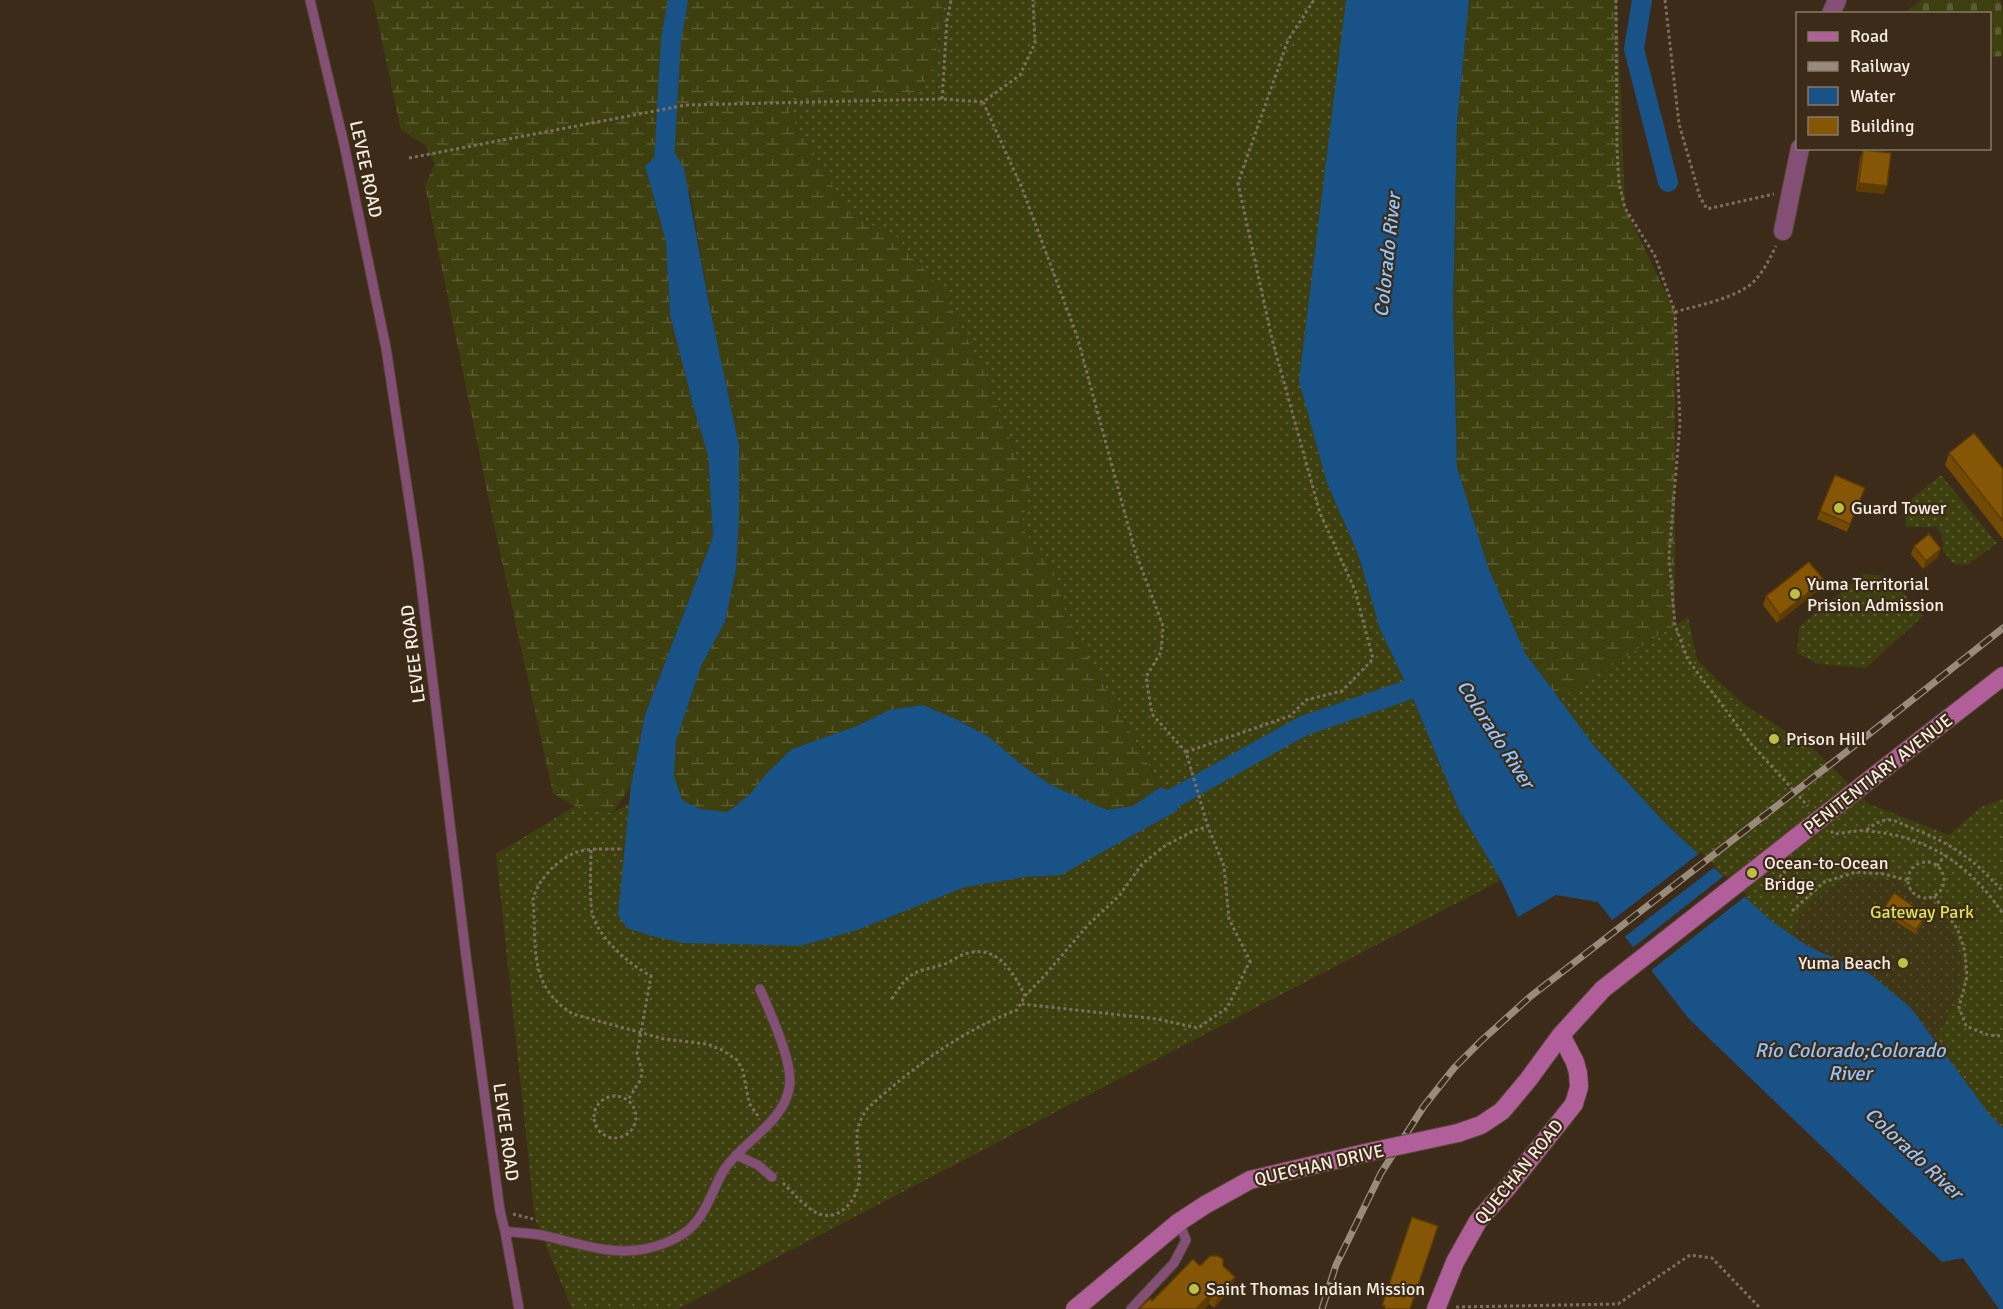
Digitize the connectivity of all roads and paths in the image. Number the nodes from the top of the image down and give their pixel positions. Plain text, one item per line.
1 (310, 0) edge
2 (951, 0) edge
3 (1033, 0) edge
4 (1314, 0) edge
5 (1616, 0) edge
6 (1665, 0) edge
7 (942, 99) junction
8 (982, 102) junction
9 (1800, 150) edge
10 (409, 158) dead end
11 (1793, 189) junction
12 (1783, 231) joint
13 (1675, 312) junction
14 (2003, 676) edge
15 (1186, 752) junction
16 (1812, 810) dead end
17 (1827, 826) dead end
18 (1208, 827) junction
19 (1866, 831) junction
20 (591, 850) dead end
21 (1945, 855) junction
22 (1937, 866) junction
23 (1907, 880) junction
24 (2003, 892) edge
25 (1934, 896) junction
26 (1792, 911) dead end
27 (2003, 914) edge
28 (760, 989) dead end
29 (1025, 996) dead end
30 (1022, 1004) dead end
31 (1561, 1035) junction
32 (2003, 1036) edge
33 (628, 1100) junction
34 (736, 1155) junction
35 (772, 1177) dead end
36 (500, 1211) junction
37 (535, 1219) dead end
38 (1179, 1222) junction
39 (505, 1232) junction
40 (1436, 1308) edge
41 (519, 1309) edge
42 (1075, 1309) edge
43 (1131, 1309) edge
44 (1761, 1309) edge

1 - 36 lane, LEVEE ROAD
2 - 7 path
3 - 8 path
4 - 15 path
5 - 13 path
6 - 11 path
7 - 8 path
7 - 10 path
8 - 15 path
9 - 11 street
11 - 12 street
12 - 13 path
13 - 16 path
14 - 31 street, PENITENTIARY AVENUE, bridge
15 - 18 path
17 - 19 path
18 - 29 path
18 - 30 path
19 - 21 path
19 - 24 path
20 - 33 path
21 - 22 path
21 - 27 path
22 - 23 path
22 - 25 path
23 - 25 path
23 - 26 path
25 - 32 path
28 - 34 lane
31 - 38 street, QUECHAN DRIVE, bridge
31 - 40 street, QUECHAN ROAD
33 - 33 path
34 - 35 lane
34 - 39 lane
36 - 37 path
36 - 39 lane, LEVEE ROAD
38 - 42 street, QUECHAN DRIVE
38 - 43 lane
39 - 41 lane, LEVEE ROAD
40 - 44 path

